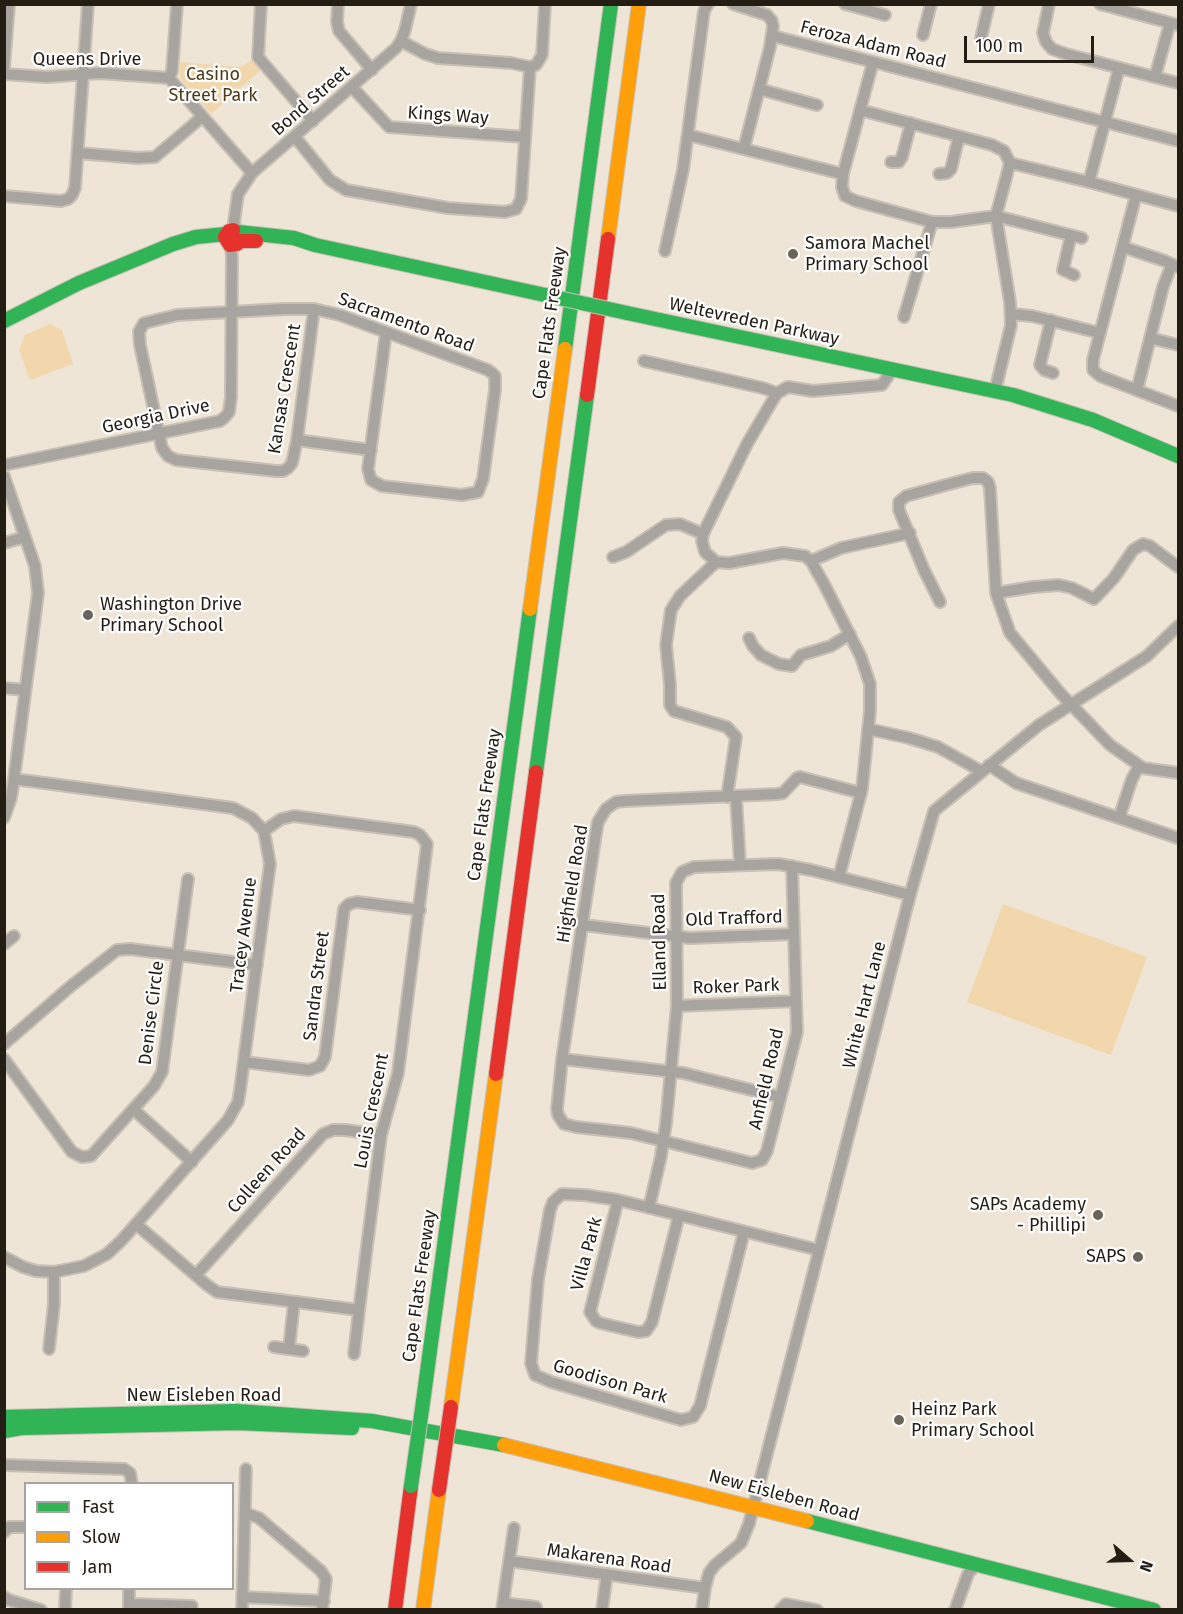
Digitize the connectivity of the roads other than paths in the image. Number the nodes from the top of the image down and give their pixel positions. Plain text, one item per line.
1 (9, 4) edge
2 (88, 4) edge
3 (177, 4) edge
4 (261, 4) edge
5 (338, 4) edge
6 (411, 4) edge
7 (545, 4) edge
8 (611, 4) edge
9 (639, 4) edge
10 (708, 4) edge
11 (733, 4) edge
12 (845, 4) edge
13 (930, 4) edge
14 (989, 4) edge
15 (1049, 4) edge
16 (1100, 4) edge
17 (858, 6) edge
18 (885, 15) dead end
19 (1174, 24) edge
20 (923, 34) dead end
21 (773, 36) junction
22 (981, 38) dead end
23 (401, 41) junction
24 (873, 62) junction
25 (4, 67) edge
26 (530, 67) junction
27 (1119, 68) junction
28 (372, 70) junction
29 (4, 74) edge
30 (82, 75) junction
31 (1155, 77) junction
32 (169, 78) junction
33 (1179, 83) edge
34 (352, 87) junction
35 (759, 88) junction
36 (817, 105) dead end
37 (860, 110) junction
38 (202, 117) junction
39 (313, 121) junction
40 (1105, 122) junction
41 (911, 123) junction
42 (688, 135) junction
43 (959, 136) junction
44 (295, 137) junction
45 (525, 138) junction
46 (1179, 141) edge
47 (744, 148) junction
48 (78, 153) junction
49 (891, 162) dead end
50 (1010, 163) junction
51 (252, 173) junction
52 (843, 174) junction
53 (939, 174) dead end
54 (1089, 182) junction
55 (1136, 195) junction
56 (4, 196) edge
57 (1179, 206) edge
58 (996, 216) junction
59 (932, 222) junction
60 (233, 238) junction
61 (1123, 247) junction
62 (665, 251) dead end
63 (1175, 266) edge
64 (1074, 275) dead end
65 (58, 294) junction
66 (314, 309) junction
67 (231, 312) junction
68 (4, 314) edge
69 (1011, 314) junction
70 (904, 317) dead end
71 (1051, 320) junction
72 (4, 321) edge
73 (386, 332) junction
74 (1100, 333) junction
75 (1150, 338) junction
76 (1179, 345) edge
77 (644, 361) dead end
78 (891, 370) junction
79 (1053, 373) dead end
80 (1137, 390) junction
81 (995, 391) junction
82 (777, 393) junction
83 (1179, 406) edge
84 (159, 432) junction
85 (297, 440) junction
86 (371, 450) junction
87 (1179, 456) edge
88 (4, 465) edge
89 (4, 476) edge
90 (910, 533) junction
91 (703, 534) junction
92 (25, 537) junction
93 (4, 543) edge
94 (613, 557) dead end
95 (811, 561) junction
96 (716, 562) junction
97 (1179, 567) edge
98 (996, 593) junction
99 (940, 602) dead end
100 (1179, 626) edge
101 (850, 634) junction
102 (1170, 635) junction
103 (749, 638) dead end
104 (1179, 643) edge
105 (4, 688) edge
106 (25, 690) junction
107 (1071, 705) junction
108 (868, 729) junction
109 (1139, 766) junction
110 (985, 768) junction
111 (1179, 773) edge
112 (14, 779) junction
113 (860, 796) junction
114 (732, 797) junction
115 (4, 818) edge
116 (1119, 818) junction
117 (264, 831) junction
118 (1179, 838) edge
119 (740, 865) junction
120 (792, 866) junction
121 (839, 877) junction
122 (188, 879) dead end
123 (910, 895) junction
124 (420, 910) junction
125 (583, 925) junction
126 (793, 934) junction
127 (14, 936) dead end
128 (677, 938) junction
129 (4, 944) edge
130 (178, 956) junction
131 (257, 965) junction
132 (796, 1001) junction
133 (677, 1006) junction
134 (4, 1044) edge
135 (4, 1059) edge
136 (562, 1059) junction
137 (244, 1062) junction
138 (671, 1071) junction
139 (780, 1097) junction
140 (133, 1109) junction
141 (381, 1134) junction
142 (664, 1141) junction
143 (192, 1162) junction
144 (618, 1200) junction
145 (649, 1208) junction
146 (680, 1215) junction
147 (136, 1224) junction
148 (744, 1232) junction
149 (819, 1250) junction
150 (4, 1257) edge
151 (54, 1272) junction
152 (196, 1275) junction
153 (294, 1302) junction
154 (359, 1310) junction
155 (274, 1347) dead end
156 (49, 1349) dead end
157 (289, 1349) junction
158 (303, 1351) dead end
159 (354, 1354) dead end
160 (4, 1417) edge
161 (402, 1427) junction
162 (4, 1431) edge
163 (4, 1465) edge
164 (246, 1469) dead end
165 (132, 1482) edge
166 (753, 1506) junction
167 (245, 1513) junction
168 (24, 1527) edge
169 (514, 1528) dead end
170 (4, 1533) edge
171 (509, 1562) junction
172 (971, 1566) junction
173 (607, 1574) junction
174 (705, 1588) junction
175 (66, 1590) edge
176 (129, 1590) edge
177 (4, 1597) edge
178 (242, 1597) junction
179 (323, 1605) edge
180 (192, 1606) dead end
181 (503, 1606) edge
182 (129, 1607) edge
183 (536, 1607) dead end
184 (41, 1610) edge
185 (65, 1610) edge
186 (242, 1610) edge
187 (394, 1610) edge
188 (423, 1610) edge
189 (602, 1610) edge
190 (702, 1610) edge
191 (780, 1610) edge
192 (817, 1610) edge
193 (955, 1610) edge
194 (1154, 1610) edge

1 - 25 street
2 - 30 street
3 - 32 street
4 - 39 street
5 - 28 street
6 - 23 street, Bond Street
7 - 26 street
8 - 187 main road, Cape Flats Freeway, bridge
9 - 188 main road, bridge
10 - 42 street
11 - 21 street
12 - 17 street
13 - 20 street
14 - 22 street
15 - 27 street
16 - 19 street
17 - 18 street
19 - 31 street
21 - 24 street, Feroza Adam Road
21 - 35 street
23 - 26 street
23 - 28 street, Bond Street
24 - 37 street
24 - 40 street, Feroza Adam Road
26 - 45 street
27 - 31 street
27 - 40 street
28 - 34 street, Bond Street
29 - 30 street, Queens Drive
30 - 32 street, Queens Drive
30 - 48 street
31 - 33 street
32 - 38 street
34 - 39 street, Bond Street
34 - 45 street, Kings Way
35 - 36 street
35 - 47 street
37 - 41 street
37 - 52 street
38 - 48 street
38 - 51 street
39 - 44 street, Bond Street
40 - 46 street, Feroza Adam Road
40 - 54 street
41 - 43 street
41 - 49 street
42 - 47 street
42 - 62 street
43 - 50 street
43 - 53 street
44 - 45 street
44 - 51 street, Bond Street
47 - 52 street
48 - 56 street
50 - 54 street
50 - 58 street
51 - 60 street, Bond Street
52 - 59 street
54 - 55 street
55 - 57 street
55 - 61 street
58 - 59 street
58 - 64 street
58 - 69 street
59 - 70 street
60 - 65 main road, Weltevreden Parkway
60 - 67 street, Georgia Drive
60 - 78 main road, Weltevreden Parkway, bridge
61 - 63 street
61 - 74 street
63 - 75 street
65 - 68 main road, Weltevreden Parkway
65 - 72 main road, Weltevreden Parkway
66 - 67 street, Sacramento Road
66 - 73 street, Sacramento Road
66 - 85 street, Kansas Crescent
67 - 84 street, Georgia Drive
67 - 84 street, Sacramento Road
69 - 71 street
69 - 81 street
71 - 74 street
71 - 79 street
73 - 86 street
73 - 86 street, Sacramento Road
74 - 80 street
75 - 76 street
75 - 80 street
77 - 82 street
78 - 81 main road, Weltevreden Parkway
78 - 82 street
80 - 83 street
81 - 87 main road, Weltevreden Parkway
82 - 91 street
84 - 85 street, Kansas Crescent
84 - 88 street, Georgia Drive
85 - 86 street
89 - 92 street
90 - 95 street
90 - 98 street
90 - 99 street
91 - 94 street
91 - 96 street
92 - 93 street
92 - 106 street
95 - 96 street
95 - 101 street
96 - 114 street
97 - 98 street
98 - 107 street
100 - 102 street, White Hart Lane
101 - 103 street
101 - 108 street
102 - 104 street
102 - 107 street, White Hart Lane
105 - 106 street
106 - 112 street
107 - 109 street
107 - 110 street, White Hart Lane
108 - 110 street
108 - 113 street
109 - 111 street
109 - 116 street
110 - 116 street
110 - 123 street, White Hart Lane
112 - 115 street
112 - 117 street
113 - 114 street, Highfield Road
113 - 121 street
114 - 119 street
114 - 125 street, Highfield Road
116 - 118 street
117 - 124 street, Louis Crescent
117 - 131 street, Tracey Avenue
119 - 120 street, Elland Road
119 - 128 street, Elland Road
120 - 121 street, Elland Road
120 - 126 street, Anfield Road
121 - 123 street, Elland Road
122 - 130 street
123 - 149 street, White Hart Lane
124 - 137 street, Sandra Street
124 - 141 street, Louis Crescent
125 - 128 street, Old Trafford
125 - 136 street, Highfield Road
126 - 128 street, Old Trafford
126 - 132 street, Anfield Road
127 - 129 street
128 - 133 street, Elland Road
130 - 131 street
130 - 134 street, Denise Circle
130 - 140 street, Denise Circle
131 - 137 street, Tracey Avenue
132 - 133 street, Roker Park
132 - 139 street, Anfield Road
133 - 138 street, Elland Road
135 - 140 street, Denise Circle
136 - 138 street
136 - 142 street, Highfield Road
137 - 143 street, Tracey Avenue
138 - 139 street
138 - 142 street, Elland Road
139 - 142 street, Anfield Road
140 - 143 street
141 - 152 street, Colleen Road
141 - 154 street, Louis Crescent
142 - 145 street, Elland Road
143 - 147 street, Tracey Avenue
144 - 145 street
144 - 146 street, Villa Park
144 - 148 street, Goodison Park
145 - 146 street
146 - 148 street
147 - 151 street, Tracey Avenue
147 - 152 street
148 - 149 street
149 - 166 street, White Hart Lane
150 - 151 street
151 - 156 street
152 - 153 street
153 - 154 street
153 - 157 street
154 - 159 street, Louis Crescent
155 - 157 street
157 - 158 street
160 - 161 main road, New Eisleben Road
161 - 162 main road, New Eisleben Road
161 - 166 main road, New Eisleben Road
163 - 165 street
164 - 167 street
166 - 172 main road, New Eisleben Road
166 - 174 street, White Hart Lane
167 - 178 street
167 - 179 street
168 - 170 street
169 - 171 street
171 - 173 street, Makarena Road
171 - 181 street
172 - 193 street
172 - 194 main road, New Eisleben Road
173 - 174 street, Makarena Road
173 - 189 street
174 - 190 street
175 - 185 street
176 - 182 street
177 - 184 street
178 - 179 street
178 - 186 street
180 - 182 street
181 - 183 street
191 - 192 street

